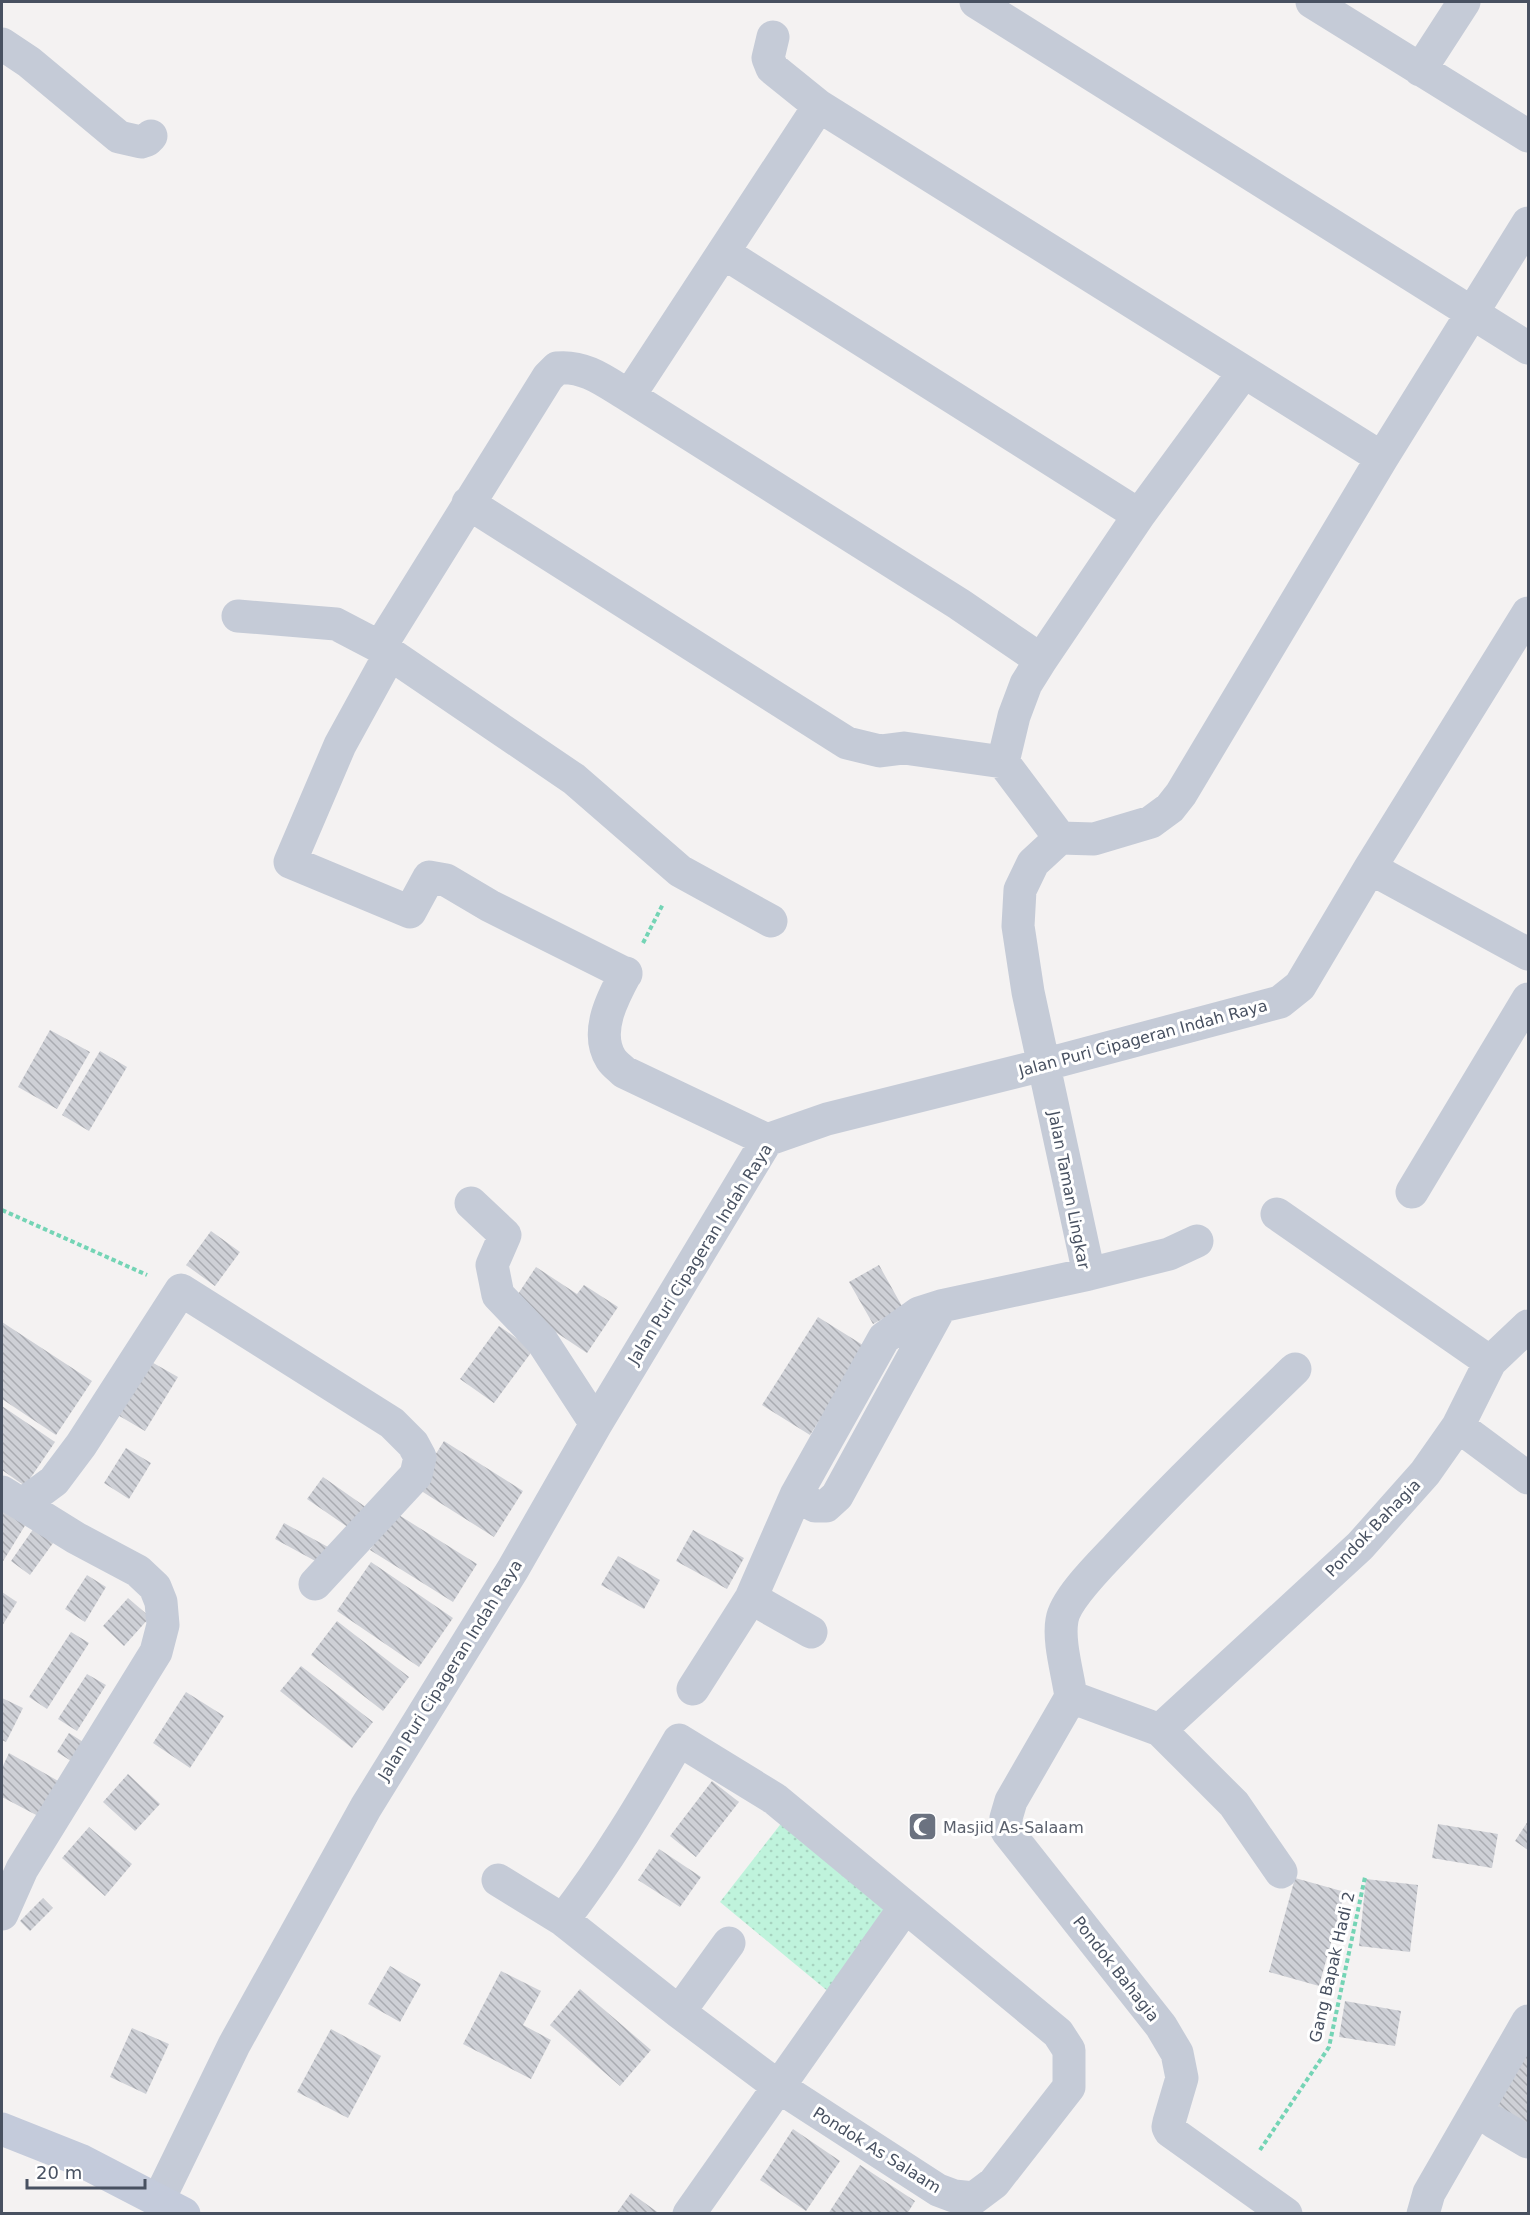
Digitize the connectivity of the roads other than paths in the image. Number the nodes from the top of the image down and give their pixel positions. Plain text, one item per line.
1 (1312, 2) edge
2 (1464, 2) edge
3 (987, 4) edge
4 (773, 37) dead end
5 (2, 44) edge
6 (1420, 70) junction
7 (819, 106) junction
8 (151, 136) dead end
9 (1528, 136) edge
10 (1528, 223) edge
11 (724, 253) junction
12 (1474, 313) junction
13 (1528, 348) edge
14 (1244, 372) junction
15 (630, 396) junction
16 (1382, 458) junction
17 (468, 503) junction
18 (1139, 515) junction
19 (1528, 613) edge
20 (238, 616) dead end
21 (385, 650) junction
22 (1041, 660) junction
23 (1003, 762) junction
24 (1060, 838) junction
25 (1370, 868) junction
26 (771, 921) dead end
27 (1528, 954) edge
28 (1528, 999) edge
29 (1043, 1065) junction
30 (767, 1140) junction
31 (1412, 1192) dead end
32 (471, 1203) dead end
33 (1277, 1214) dead end
34 (1197, 1241) dead end
35 (1089, 1274) junction
36 (1528, 1326) edge
37 (1490, 1362) junction
38 (1295, 1370) dead end
39 (596, 1424) junction
40 (1458, 1426) junction
41 (1528, 1478) edge
42 (12, 1498) edge
43 (315, 1584) dead end
44 (751, 1598) junction
45 (811, 1632) dead end
46 (693, 1689) dead end
47 (1071, 1697) junction
48 (1160, 1730) junction
49 (1281, 1872) dead end
50 (498, 1880) dead end
51 (905, 1907) junction
52 (2, 1914) edge
53 (563, 1920) junction
54 (729, 1943) dead end
55 (679, 2012) junction
56 (1528, 2021) edge
57 (779, 2087) junction
58 (1494, 2122) dead end
59 (2, 2129) edge
60 (1528, 2142) edge
61 (172, 2206) edge
62 (689, 2214) edge
63 (1286, 2214) edge
64 (1423, 2214) edge

1 - 6 street
2 - 6 street
3 - 12 street
4 - 7 street
5 - 8 street
6 - 9 street
7 - 11 street
7 - 14 street
10 - 12 street
11 - 15 street
11 - 18 street
12 - 13 street
12 - 16 street
14 - 16 street
14 - 18 street
15 - 17 street
15 - 22 street
16 - 24 street
17 - 21 street
17 - 23 street
18 - 22 street
19 - 25 street, Jalan Puri Cipageran Indah Raya
20 - 21 street
21 - 26 street
21 - 30 street
22 - 23 street
23 - 24 street
24 - 29 street, Jalan Taman Lingkar
25 - 27 street
25 - 29 street, Jalan Puri Cipageran Indah Raya
28 - 31 street
29 - 30 street, Jalan Puri Cipageran Indah Raya
29 - 35 street, Jalan Taman Lingkar
30 - 39 street, Jalan Puri Cipageran Indah Raya
32 - 39 street
33 - 37 street
34 - 35 street
35 - 44 street, Jalan Taman Lingkar
36 - 37 street, Pondok Bahagia
37 - 40 street, Pondok Bahagia
38 - 47 street
39 - 61 street, Jalan Puri Cipageran Indah Raya
40 - 41 street
40 - 48 street, Pondok Bahagia
42 - 43 street
42 - 52 street
44 - 45 street
44 - 46 street, Jalan Taman Lingkar
47 - 48 street
47 - 63 street, Pondok Bahagia
48 - 49 street
50 - 53 street, Pondok As Salaam
51 - 53 street, Pondok As Salaam
51 - 57 street
51 - 57 street, Pondok As Salaam
53 - 55 street, Pondok As Salaam
54 - 55 street
55 - 57 street, Pondok As Salaam
56 - 64 street
57 - 62 street
58 - 60 street
59 - 61 street

